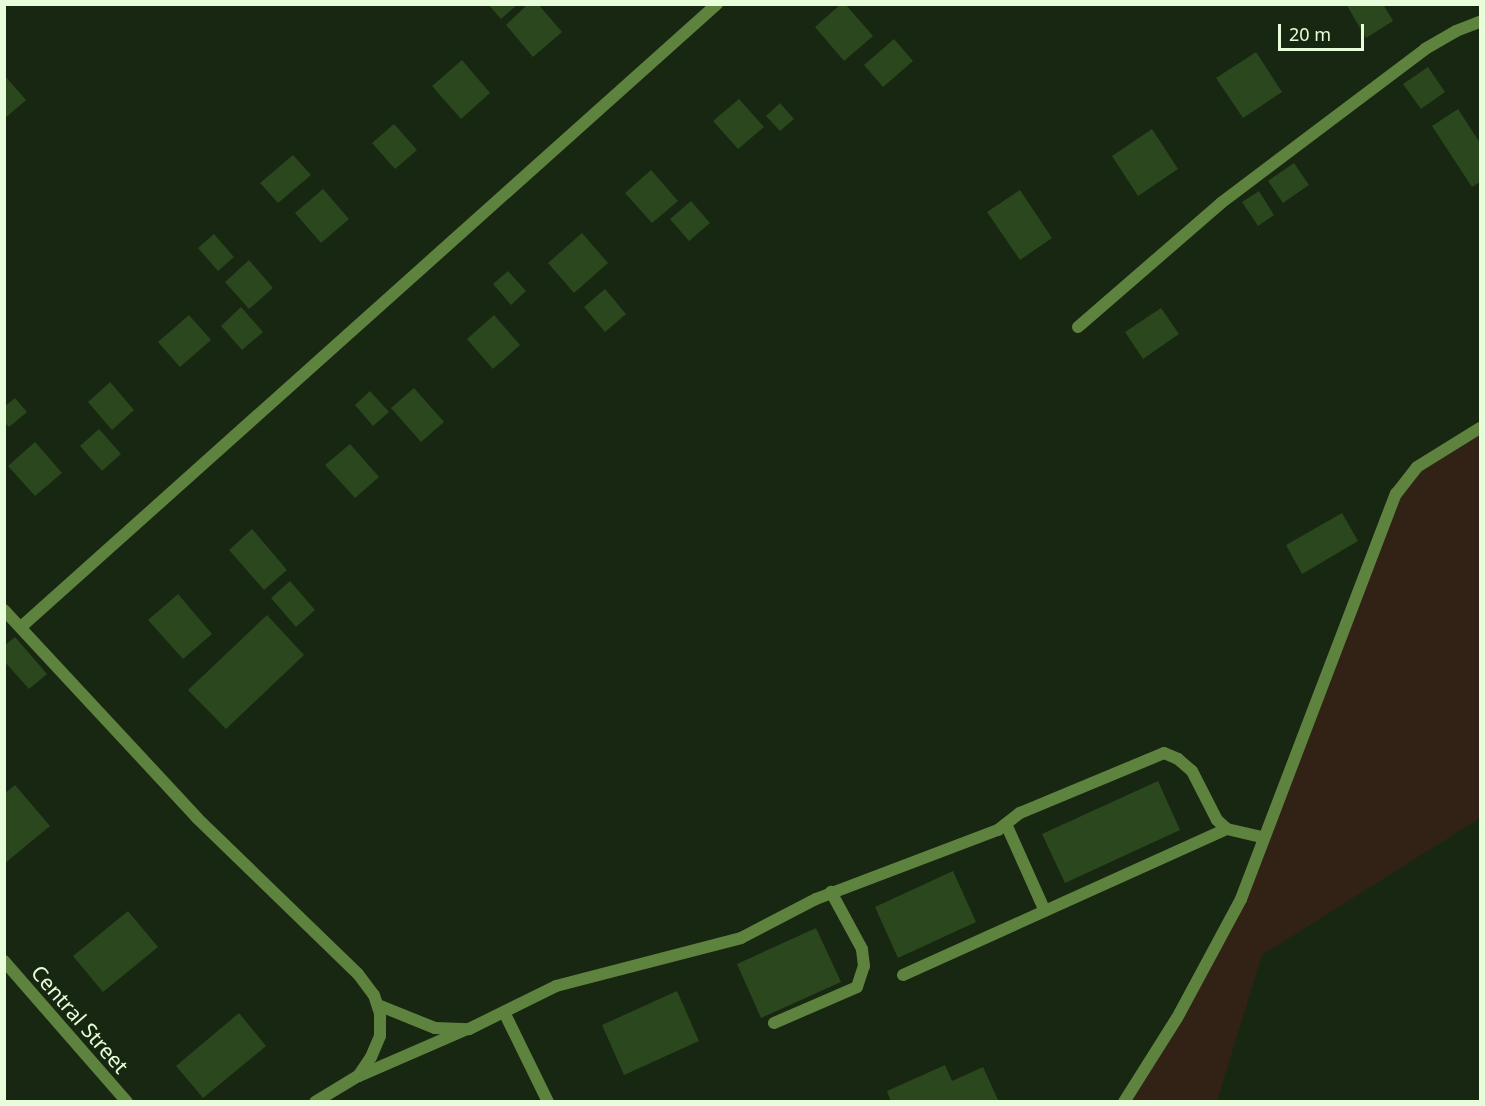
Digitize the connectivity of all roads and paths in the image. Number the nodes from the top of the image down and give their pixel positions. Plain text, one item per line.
1 (717, 4) edge
2 (1480, 22) edge
3 (1078, 327) dead end
4 (1480, 428) edge
5 (4, 610) edge
6 (21, 627) junction
7 (1006, 824) junction
8 (1227, 829) junction
9 (1263, 837) junction
10 (831, 892) junction
11 (1045, 910) junction
12 (4, 962) edge
13 (903, 975) dead end
14 (378, 1005) junction
15 (504, 1011) junction
16 (774, 1023) dead end
17 (469, 1029) junction
18 (358, 1076) junction
19 (127, 1101) edge
20 (315, 1101) edge
21 (548, 1101) edge
22 (1124, 1101) edge

1 - 6 street
2 - 3 street
4 - 9 street
5 - 6 street
6 - 14 street
7 - 8 street
7 - 10 street
7 - 11 street
8 - 9 street
8 - 11 street
9 - 22 street
10 - 15 street
10 - 16 street
11 - 13 street
12 - 19 street, Central Street
14 - 17 street
14 - 18 street
15 - 17 street
15 - 21 street
17 - 18 street
18 - 20 street

